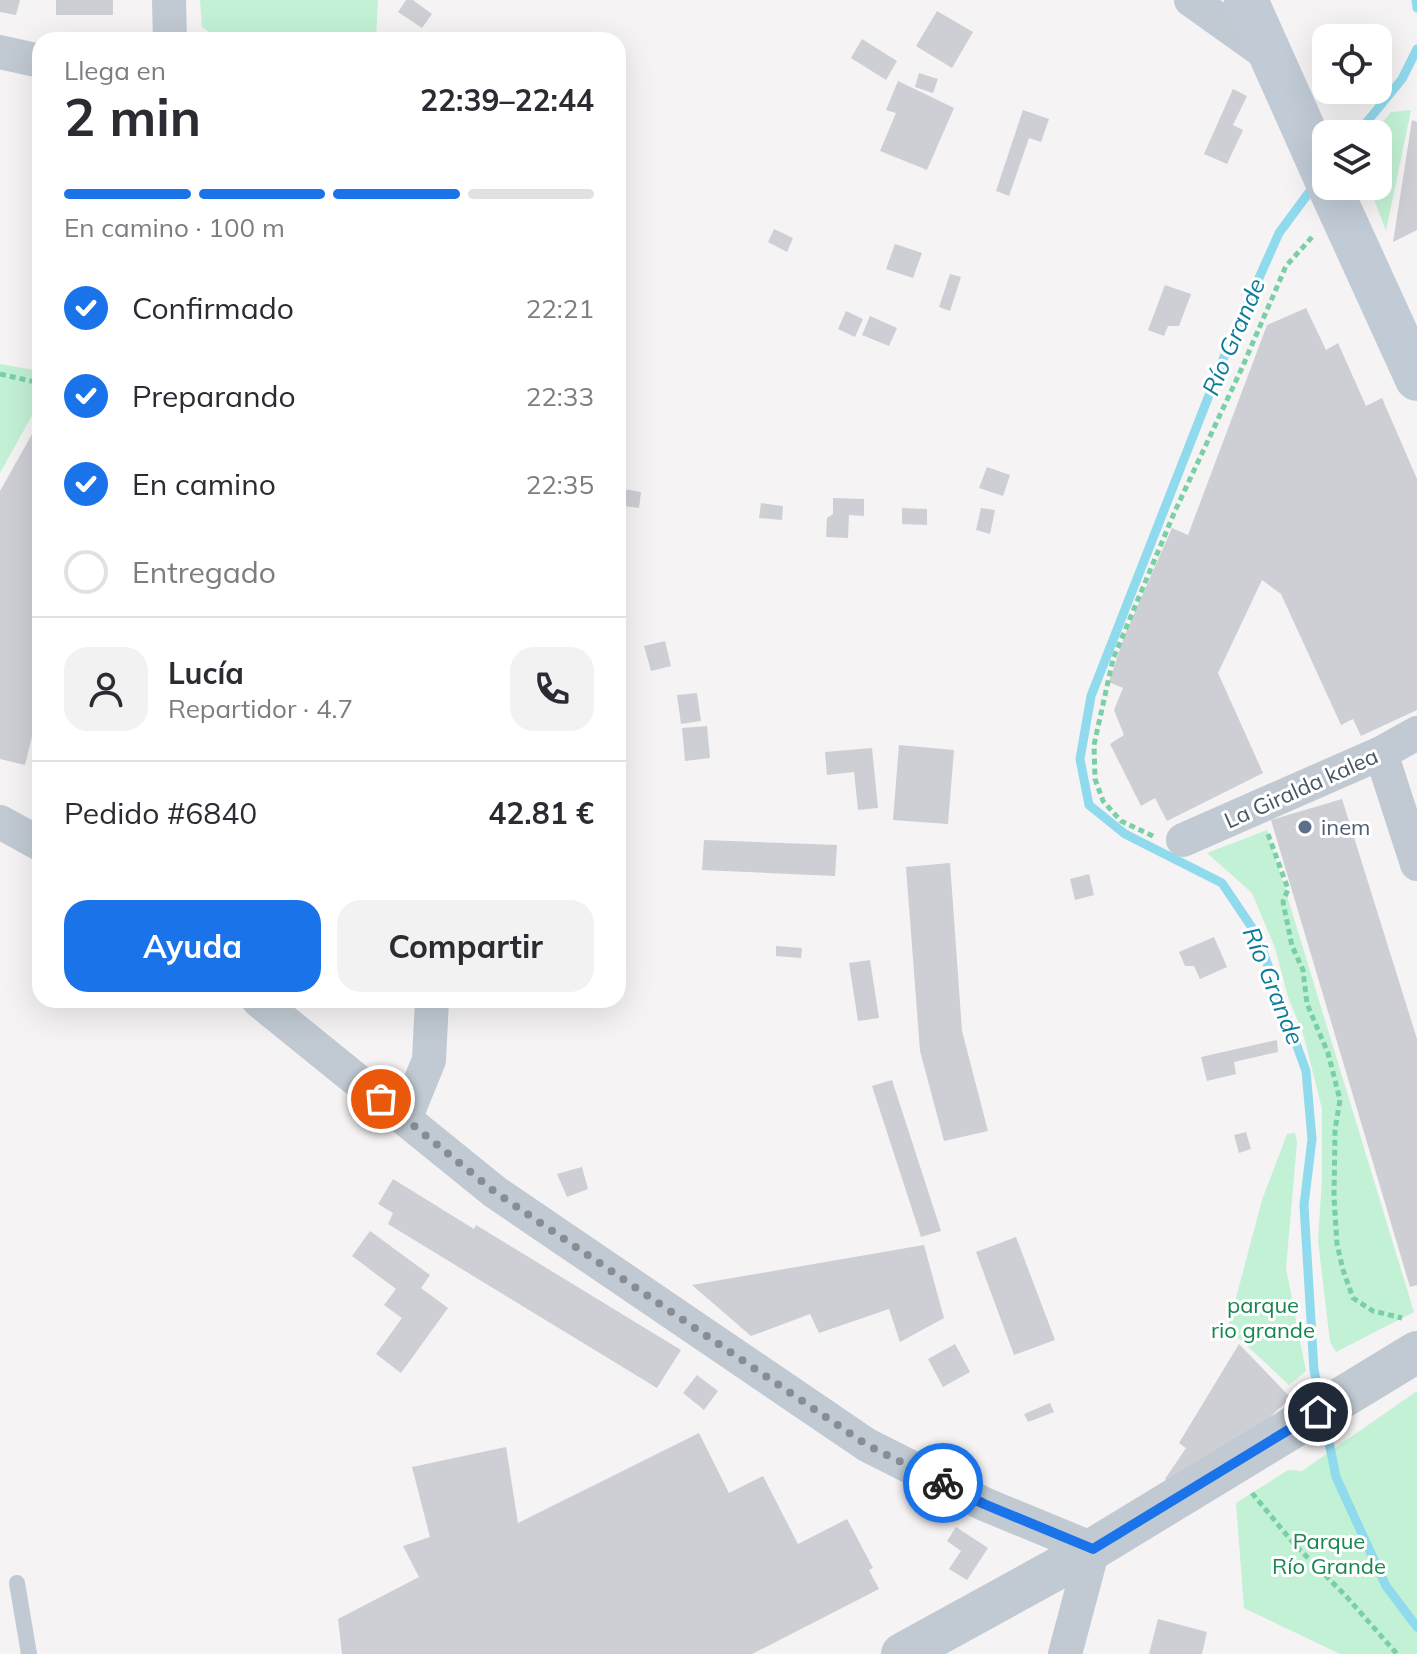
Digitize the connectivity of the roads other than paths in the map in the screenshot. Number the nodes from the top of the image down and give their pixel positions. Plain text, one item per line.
1 (169, 0) edge
2 (1191, 0) edge
3 (1246, 0) edge
4 (170, 32) edge
5 (0, 52) edge
6 (1271, 57) junction
7 (32, 59) edge
8 (1312, 148) edge
9 (1335, 200) edge
10 (1417, 379) edge
11 (1417, 733) edge
12 (1381, 753) junction
13 (0, 822) edge
14 (32, 840) edge
15 (1172, 840) road end
16 (1417, 864) edge
17 (268, 1008) edge
18 (432, 1008) edge
19 (405, 1119) junction
20 (1410, 1335) edge
21 (1093, 1549) junction
22 (17, 1583) dead end
23 (29, 1654) edge
24 (902, 1654) edge
25 (1065, 1654) edge

1 - 4 street
2 - 6 street
3 - 6 main road
5 - 7 street
6 - 8 main road
9 - 10 main road
11 - 12 street, La Giralda kalea
12 - 15 street, La Giralda kalea
12 - 16 street
13 - 14 street
17 - 19 street
18 - 19 street
19 - 21 street
20 - 21 street
21 - 24 street
21 - 25 street
22 - 23 lane

